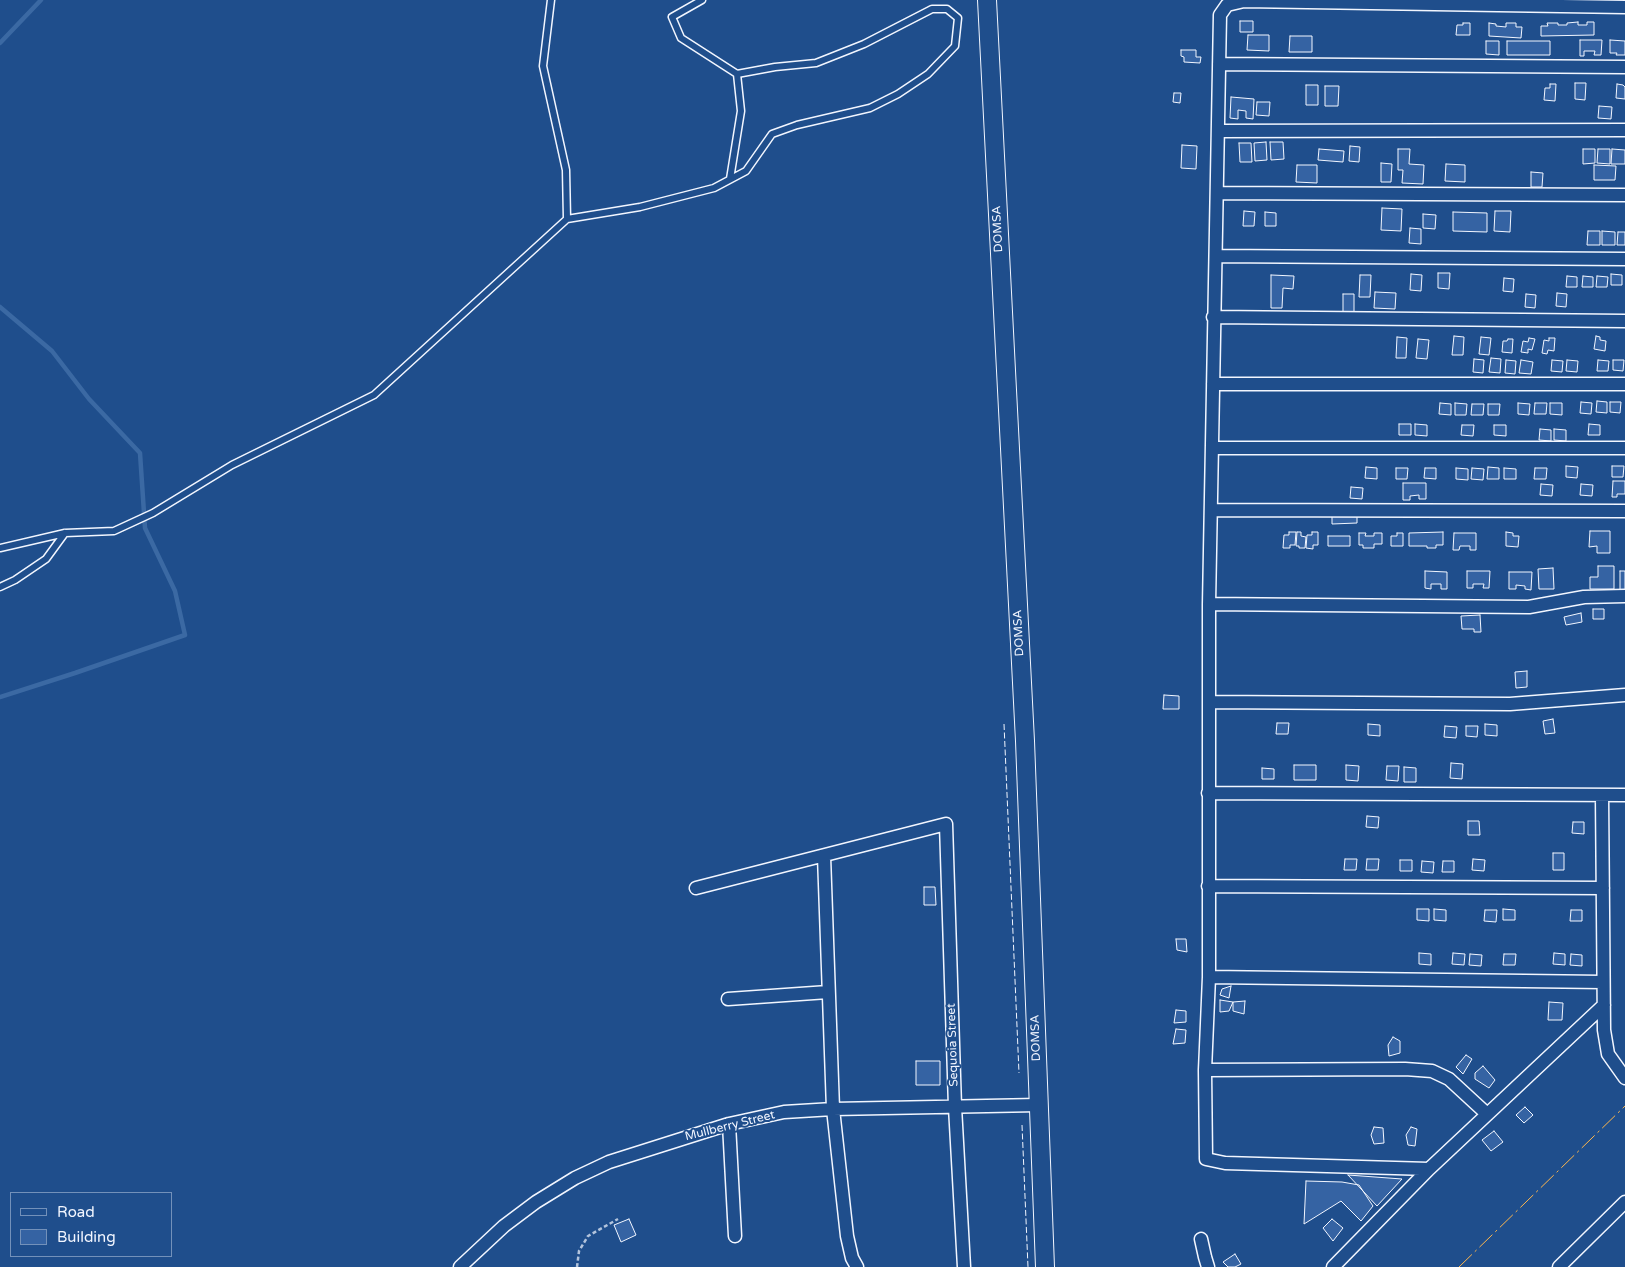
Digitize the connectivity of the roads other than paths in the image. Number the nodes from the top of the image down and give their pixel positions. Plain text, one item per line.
1 (551, 0) edge
2 (702, 0) edge
3 (987, 0) edge
4 (1625, 7) edge
5 (1219, 64) junction
6 (1625, 68) edge
7 (738, 74) junction
8 (1625, 130) edge
9 (1218, 131) junction
10 (730, 179) junction
11 (1217, 193) junction
12 (1625, 195) edge
13 (567, 219) junction
14 (1216, 256) junction
15 (1625, 259) edge
16 (1213, 317) junction
17 (1625, 320) edge
18 (1213, 384) junction
19 (1625, 384) edge
20 (1212, 448) junction
21 (1625, 448) edge
22 (1211, 510) junction
23 (1625, 511) edge
24 (65, 533) junction
25 (0, 548) edge
26 (0, 587) edge
27 (1625, 596) edge
28 (1210, 604) junction
29 (1625, 695) edge
30 (1210, 702) junction
31 (1208, 793) junction
32 (1602, 795) junction
33 (1625, 795) edge
34 (824, 856) junction
35 (1208, 886) junction
36 (696, 888) dead end
37 (1604, 888) junction
38 (1209, 977) junction
39 (1604, 982) junction
40 (828, 992) junction
41 (728, 999) dead end
42 (1604, 1005) junction
43 (1205, 1070) junction
44 (1625, 1078) edge
45 (1038, 1105) junction
46 (955, 1107) junction
47 (833, 1109) junction
48 (1487, 1114) junction
49 (729, 1124) junction
50 (1429, 1168) junction
51 (1625, 1202) edge
52 (735, 1236) dead end
53 (1201, 1239) dead end
54 (460, 1267) edge
55 (857, 1267) edge
56 (964, 1267) edge
57 (1045, 1267) edge
58 (1208, 1267) edge
59 (1333, 1267) edge
60 (1559, 1267) edge

1 - 13 lane
2 - 7 lane
3 - 45 main road, DOMSA
4 - 5 street
5 - 6 street
5 - 9 street
7 - 10 lane
7 - 10 lane
8 - 9 street
9 - 11 street
10 - 13 lane
11 - 12 street
11 - 14 street
13 - 24 lane
14 - 15 street
14 - 16 street
16 - 17 street
16 - 18 street
18 - 19 street
18 - 20 street
20 - 21 street
20 - 22 street
22 - 23 street
22 - 28 street
24 - 25 lane
24 - 26 lane
27 - 28 street
28 - 30 street
29 - 30 street
30 - 31 street
31 - 32 street
31 - 35 street
32 - 33 street
32 - 37 street
34 - 36 street
34 - 40 street
34 - 46 street, Sequoia Street
35 - 37 street
35 - 38 street
37 - 39 street
38 - 39 street
38 - 43 street
39 - 42 street
40 - 41 street
40 - 47 street
42 - 44 street
42 - 48 street
43 - 48 street
43 - 50 street
45 - 46 street, Mullberry Street
45 - 57 main road, DOMSA
46 - 47 street, Mullberry Street
46 - 56 street, Sequoia Street
47 - 49 street, Mullberry Street
47 - 55 street
48 - 50 street
49 - 52 street
49 - 54 street, Mullberry Street
50 - 59 street
51 - 60 street
53 - 58 street

